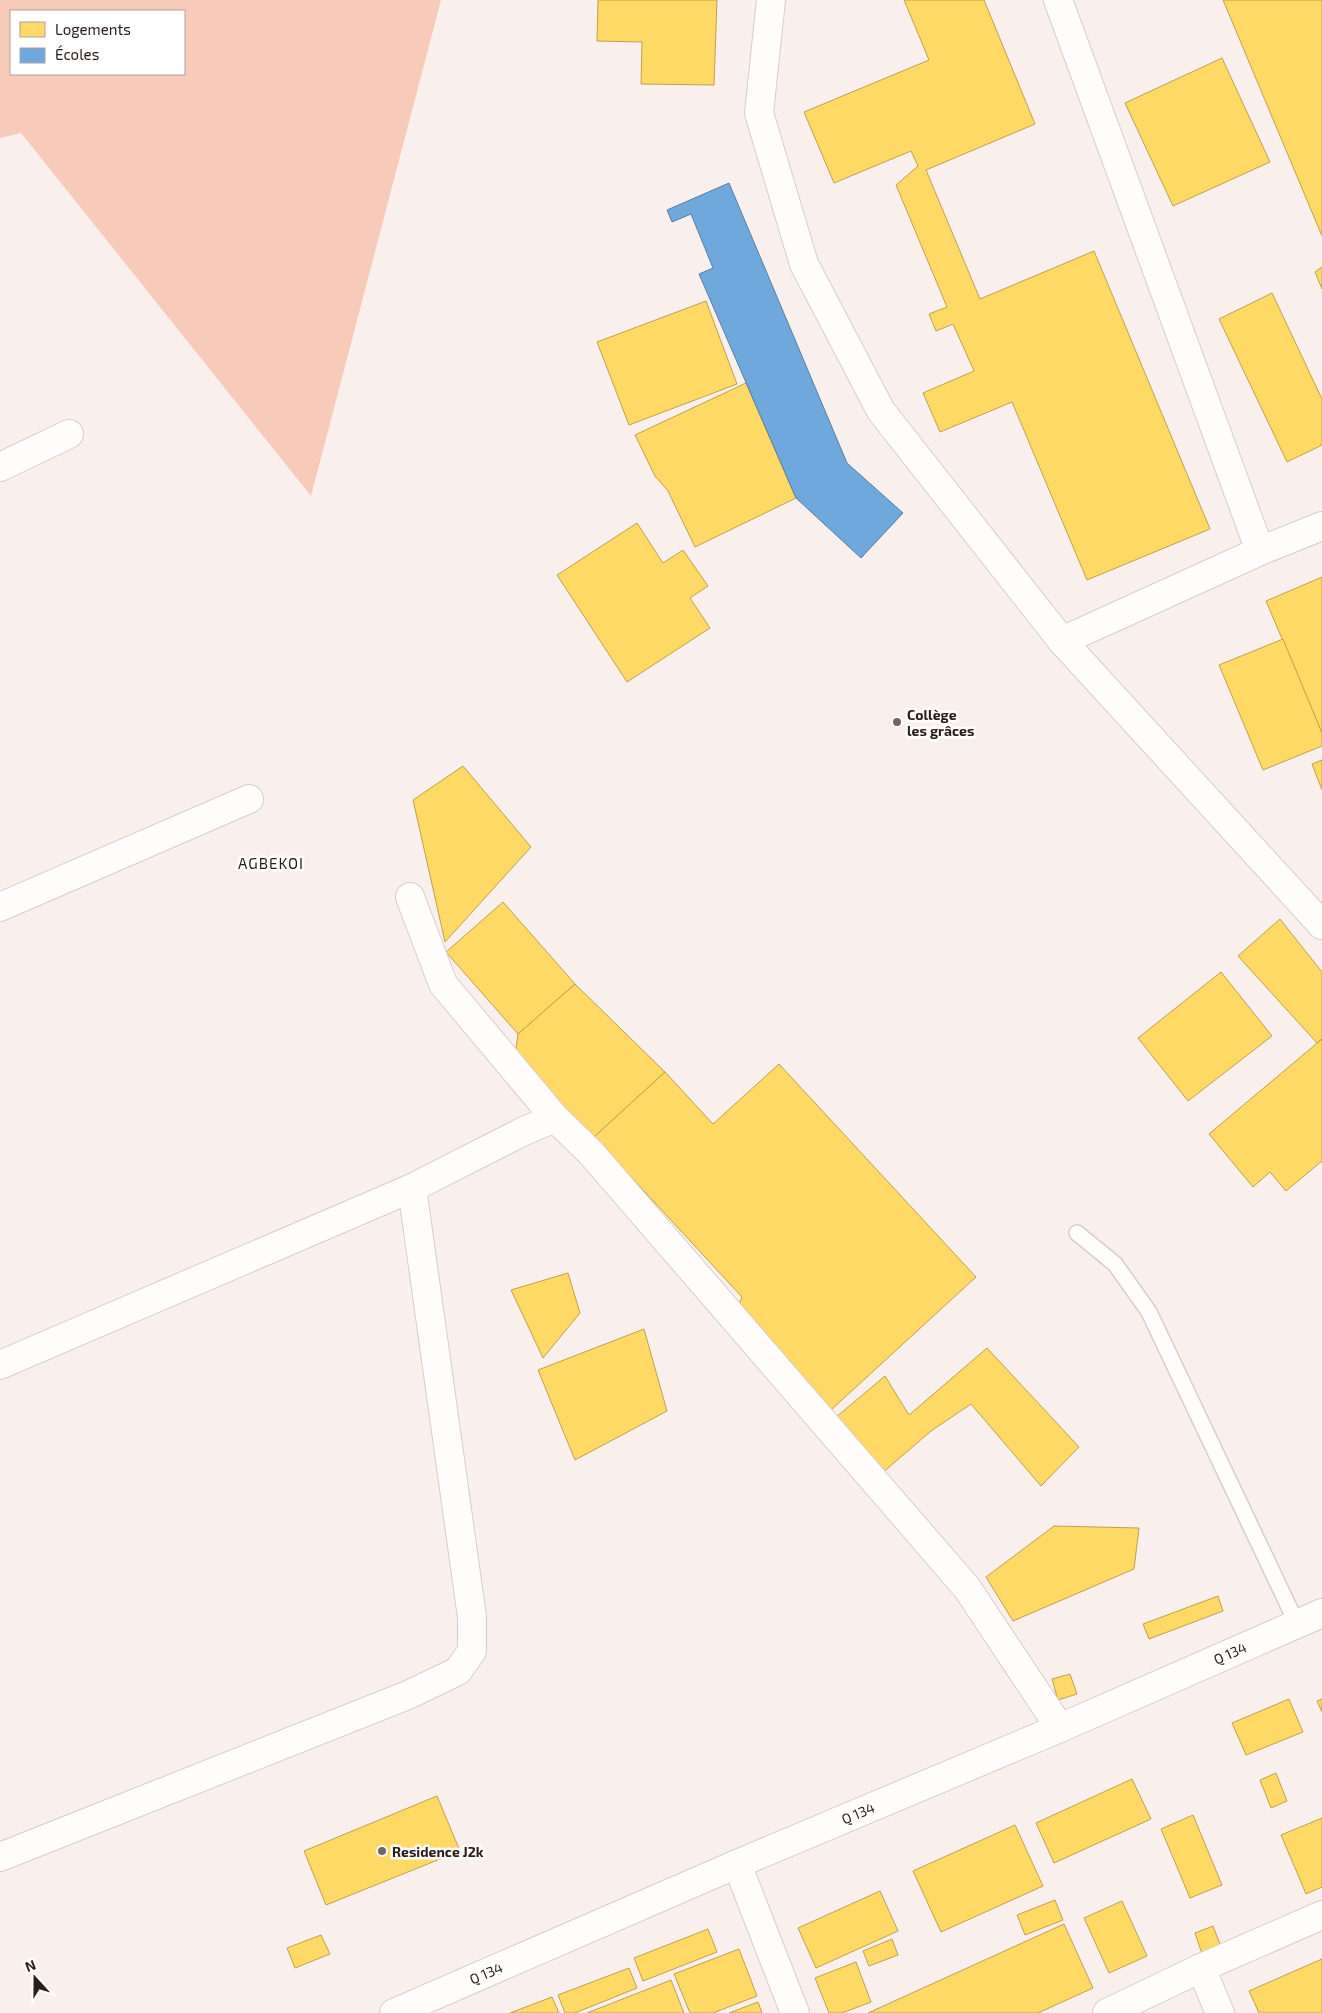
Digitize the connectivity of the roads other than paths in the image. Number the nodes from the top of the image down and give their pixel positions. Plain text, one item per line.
1 (771, 0) edge
2 (1058, 0) edge
3 (70, 434) dead end
4 (0, 467) edge
5 (1322, 526) edge
6 (1260, 551) junction
7 (1062, 641) junction
8 (250, 799) dead end
9 (410, 897) dead end
10 (0, 907) edge
11 (1322, 925) edge
12 (555, 1118) junction
13 (412, 1188) junction
14 (1077, 1233) dead end
15 (0, 1365) edge
16 (1322, 1613) edge
17 (1297, 1624) junction
18 (1060, 1728) junction
19 (0, 1856) edge
20 (737, 1864) junction
21 (1322, 1915) edge
22 (1201, 1968) junction
23 (394, 2013) edge
24 (795, 2013) edge
25 (1107, 2013) edge
26 (1220, 2013) edge

1 - 7 street
2 - 6 street
3 - 4 street
5 - 6 street
6 - 7 street
7 - 11 street
8 - 10 street
9 - 12 street
12 - 13 street
12 - 18 street
13 - 15 street
13 - 19 street
14 - 17 lane
16 - 17 street, Q 134
17 - 18 street, Q 134
18 - 20 street, Q 134
20 - 23 street, Q 134
20 - 24 street
21 - 22 street
22 - 25 street
22 - 26 street

